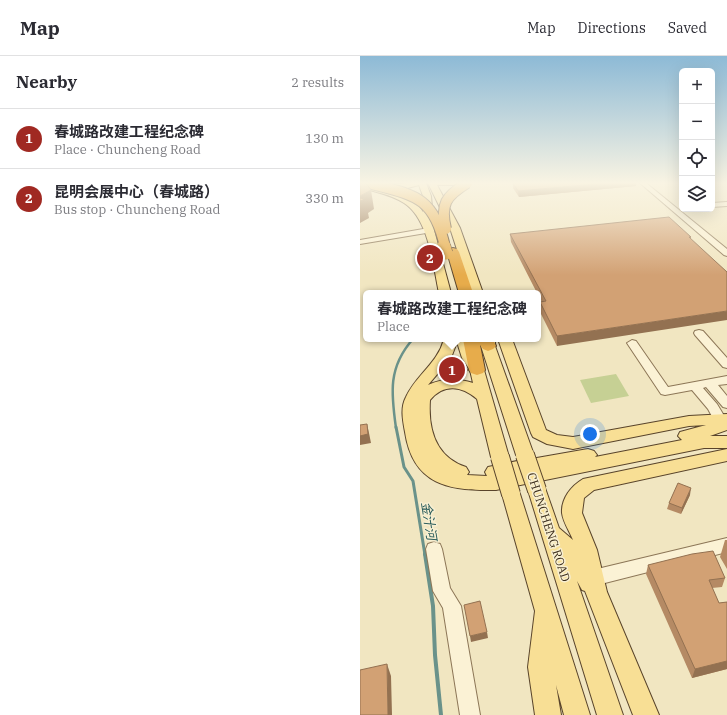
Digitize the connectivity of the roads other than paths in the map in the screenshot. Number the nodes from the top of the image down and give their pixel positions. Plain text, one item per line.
1 (421, 214) edge
2 (428, 214) edge
3 (432, 214) edge
4 (443, 214) edge
5 (448, 214) edge
6 (451, 214) edge
7 (684, 214) edge
8 (685, 214) edge
9 (455, 227) junction
10 (429, 230) junction
11 (360, 242) edge
12 (727, 248) edge
13 (450, 252) junction
14 (727, 254) edge
15 (466, 261) junction
16 (444, 290) edge
17 (457, 290) edge
18 (465, 290) edge
19 (476, 290) edge
20 (487, 290) edge
21 (700, 333) dead end
22 (451, 342) edge
23 (464, 342) edge
24 (471, 342) edge
25 (506, 342) edge
26 (488, 344) edge
27 (632, 344) dead end
28 (727, 365) edge
29 (477, 370) junction
30 (727, 380) edge
31 (709, 384) junction
32 (695, 386) junction
33 (484, 397) junction
34 (727, 404) edge
35 (532, 412) junction
36 (725, 421) edge
37 (727, 442) edge
38 (727, 455) edge
39 (551, 534) junction
40 (727, 545) edge
41 (434, 549) dead end
42 (595, 585) junction
43 (546, 605) junction
44 (631, 678) junction
45 (470, 715) edge
46 (548, 715) edge
47 (577, 715) edge
48 (610, 715) edge
49 (638, 715) edge
50 (646, 715) edge

1 - 10 main road
2 - 10 main road
3 - 13 highway, bridge
4 - 13 highway, bridge
5 - 9 main road
6 - 9 main road
7 - 14 street
8 - 12 street
9 - 15 main road
10 - 11 street
10 - 16 main road
13 - 17 highway
13 - 18 highway
15 - 19 main road
15 - 20 main road
21 - 28 street
22 - 37 main road
23 - 29 main road
24 - 29 highway
25 - 35 main road
26 - 35 main road
26 - 39 main road, CHUNCHENG ROAD, bridge
27 - 32 street
29 - 33 main road
30 - 31 street
31 - 32 street
31 - 34 street
32 - 36 street
33 - 36 main road
33 - 43 main road, bridge
35 - 36 main road
38 - 42 main road
39 - 42 main road
39 - 48 main road, CHUNCHENG ROAD
40 - 42 street
41 - 45 street
42 - 44 main road
43 - 46 main road
43 - 47 main road
44 - 49 main road
44 - 50 main road

